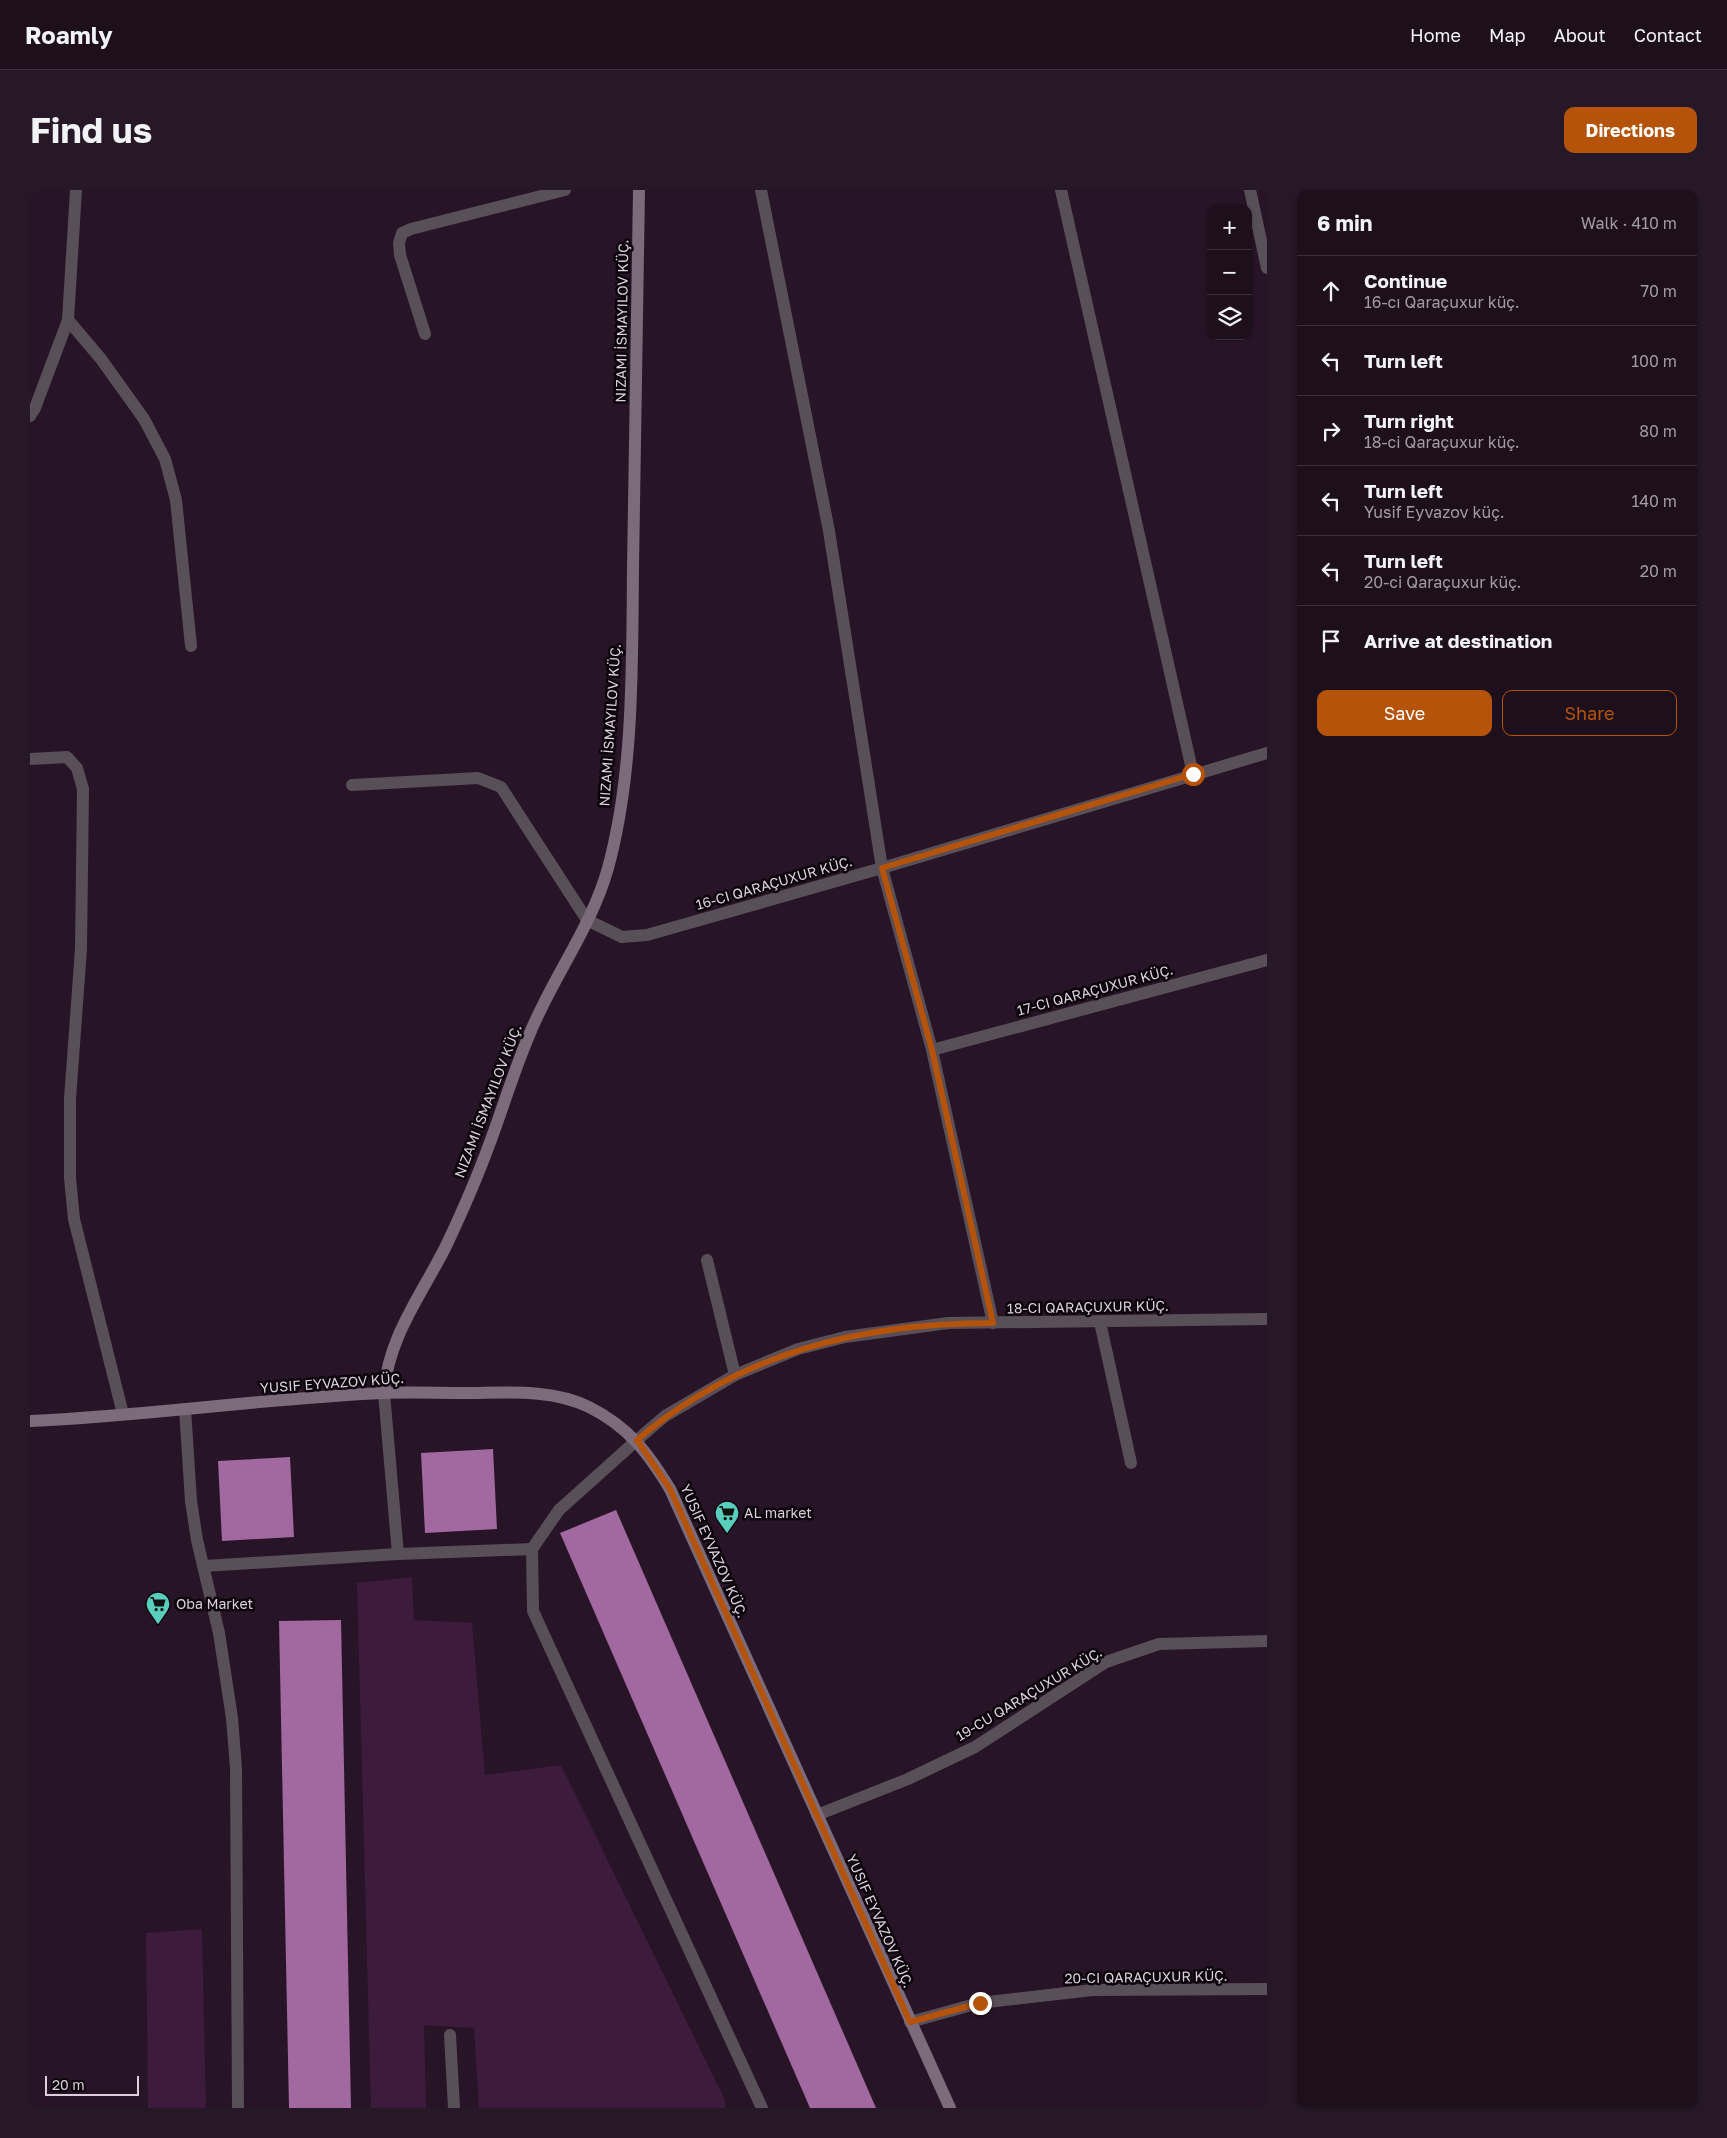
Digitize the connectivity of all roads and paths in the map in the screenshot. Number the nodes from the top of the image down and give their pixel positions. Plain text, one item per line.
1 (76, 190) edge
2 (565, 190) edge
3 (639, 190) edge
4 (761, 190) edge
5 (1061, 190) edge
6 (1250, 190) edge
7 (1267, 268) edge
8 (68, 320) junction
9 (425, 334) dead end
10 (30, 416) edge
11 (191, 646) dead end
12 (1267, 753) edge
13 (30, 759) edge
14 (1193, 774) junction
15 (352, 785) dead end
16 (882, 868) junction
17 (587, 920) junction
18 (1267, 960) edge
19 (932, 1050) junction
20 (708, 1260) dead end
21 (1267, 1319) edge
22 (1100, 1322) junction
23 (993, 1323) junction
24 (735, 1375) junction
25 (384, 1393) junction
26 (184, 1409) junction
27 (123, 1414) junction
28 (30, 1421) edge
29 (637, 1440) junction
30 (1131, 1463) dead end
31 (532, 1549) junction
32 (398, 1554) junction
33 (204, 1566) junction
34 (1267, 1641) edge
35 (817, 1815) junction
36 (1267, 1990) edge
37 (910, 2022) junction
38 (450, 2035) dead end
39 (238, 2108) edge
40 (454, 2108) edge
41 (762, 2108) edge
42 (950, 2108) edge

1 - 8 street
2 - 9 street
3 - 17 street
4 - 16 street
5 - 14 street
6 - 7 street
8 - 10 street
8 - 11 street
12 - 14 street
13 - 27 street
14 - 16 street
15 - 17 street
16 - 17 street
16 - 19 street
17 - 25 street
18 - 19 street, 17-CI QARAÇUXUR KÜÇ.
19 - 23 street
20 - 24 street
21 - 22 street, 18-CI QARAÇUXUR KÜÇ.
22 - 23 street, 18-CI QARAÇUXUR KÜÇ.
22 - 30 street
23 - 24 street, 18-CI QARAÇUXUR KÜÇ.
24 - 29 street, 18-CI QARAÇUXUR KÜÇ.
25 - 26 street, YUSIF EYVAZOV KÜÇ.
25 - 29 street, YUSIF EYVAZOV KÜÇ.
25 - 32 street
26 - 27 street, YUSIF EYVAZOV KÜÇ.
26 - 33 street
27 - 28 street, YUSIF EYVAZOV KÜÇ.
29 - 31 street, 18-CI QARAÇUXUR KÜÇ.
29 - 35 street, YUSIF EYVAZOV KÜÇ.
31 - 32 street
31 - 41 street
32 - 33 street
33 - 39 street
34 - 35 street, 19-CU QARAÇUXUR KÜÇ.
35 - 37 street, YUSIF EYVAZOV KÜÇ.
36 - 37 street, 20-CI QARAÇUXUR KÜÇ.
37 - 42 street, YUSIF EYVAZOV KÜÇ.
38 - 40 street

